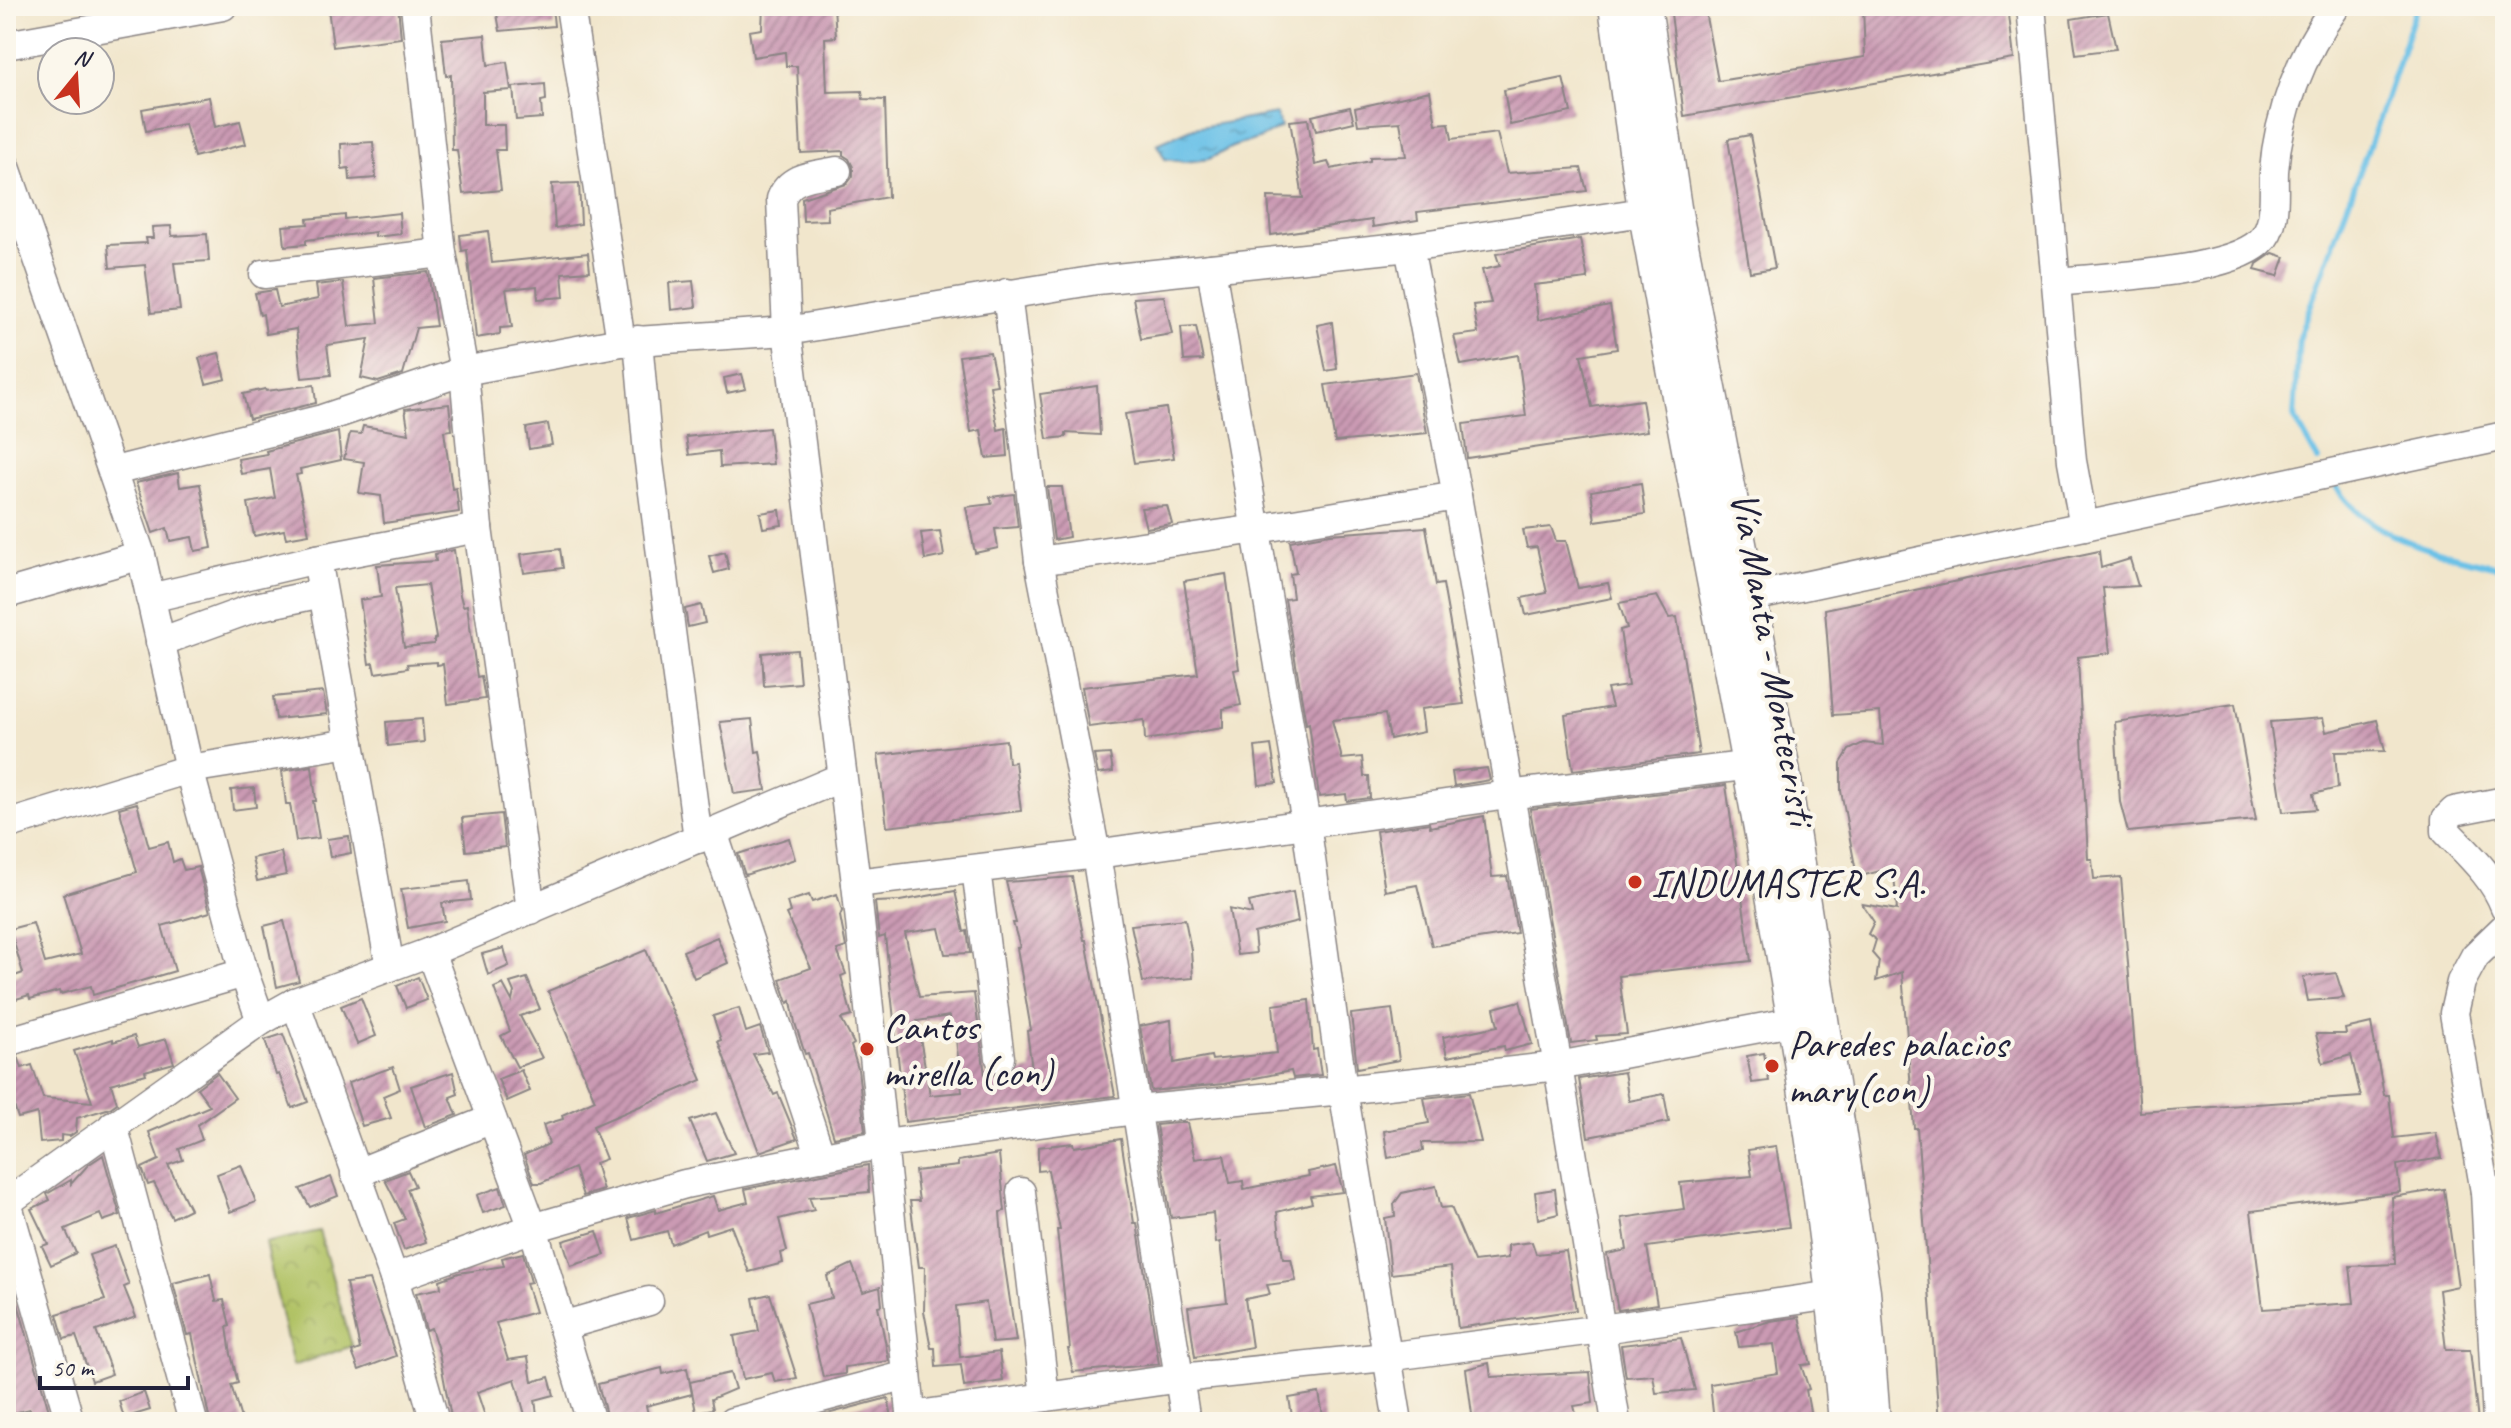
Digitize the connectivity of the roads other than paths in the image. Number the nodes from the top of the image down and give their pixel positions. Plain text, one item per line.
1 (223, 6) edge
2 (415, 6) edge
3 (570, 6) edge
4 (1617, 6) edge
5 (1643, 6) edge
6 (2031, 6) edge
7 (2336, 6) edge
8 (6, 45) edge
9 (6, 167) edge
10 (837, 171) dead end
11 (1660, 209) junction
12 (1409, 247) junction
13 (442, 253) junction
14 (1211, 268) junction
15 (264, 274) dead end
16 (2057, 282) junction
17 (1007, 293) junction
18 (787, 331) junction
19 (630, 341) junction
20 (464, 371) junction
21 (2505, 436) edge
22 (114, 471) junction
23 (1457, 496) junction
24 (2084, 526) junction
25 (478, 528) junction
26 (1257, 529) junction
27 (141, 555) junction
28 (317, 559) junction
29 (1039, 561) junction
30 (322, 593) junction
31 (6, 594) edge
32 (150, 598) junction
33 (1735, 601) junction
34 (160, 642) junction
35 (350, 743) junction
36 (1765, 763) junction
37 (189, 769) junction
38 (842, 777) junction
39 (1508, 795) junction
40 (2505, 801) edge
41 (1306, 823) junction
42 (6, 825) edge
43 (706, 835) junction
44 (1096, 854) junction
45 (976, 869) junction
46 (856, 883) junction
47 (2505, 907) edge
48 (531, 910) junction
49 (2505, 927) edge
50 (430, 952) junction
51 (390, 967) junction
52 (244, 973) junction
53 (295, 1002) junction
54 (1808, 1018) junction
55 (261, 1021) junction
56 (6, 1042) edge
57 (1000, 1058) dead end
58 (1558, 1066) junction
59 (1343, 1090) junction
60 (1136, 1110) junction
61 (492, 1119) junction
62 (113, 1125) junction
63 (884, 1144) junction
64 (821, 1157) junction
65 (355, 1174) junction
66 (1021, 1192) dead end
67 (2495, 1192) edge
68 (7, 1203) edge
69 (533, 1228) junction
70 (394, 1278) junction
71 (1849, 1292) junction
72 (649, 1301) dead end
73 (562, 1326) junction
74 (1602, 1329) junction
75 (1385, 1357) junction
76 (907, 1375) junction
77 (1181, 1378) junction
78 (1045, 1397) junction
79 (911, 1419) edge
80 (739, 1421) edge
81 (70, 1422) edge
82 (193, 1422) edge
83 (435, 1422) edge
84 (591, 1422) edge
85 (1186, 1422) edge
86 (1398, 1422) edge
87 (1616, 1422) edge
88 (1847, 1422) edge
89 (1872, 1422) edge
90 (2497, 1422) edge

1 - 8 street
2 - 13 street
3 - 19 street
4 - 11 main road, Vía Manta - Montecristi
5 - 11 main road, Vía Manta - Montecristi
6 - 16 street
7 - 16 street
9 - 22 street
10 - 18 street
11 - 12 street
11 - 33 main road, Vía Manta - Montecristi
12 - 14 street
12 - 23 street
13 - 15 street
13 - 20 street
14 - 17 street
14 - 26 street
16 - 24 street
17 - 18 street
17 - 29 street
18 - 19 street
18 - 38 street
19 - 20 street
19 - 43 street
20 - 22 street
20 - 25 street
21 - 24 street
22 - 27 street
23 - 26 street
23 - 39 street
24 - 33 street
25 - 28 street
25 - 48 street
26 - 29 street
26 - 41 street
27 - 31 street
27 - 32 street
28 - 30 street
28 - 32 street
29 - 44 street
30 - 34 street
30 - 35 street
32 - 34 street
33 - 36 main road, Vía Manta - Montecristi
34 - 37 street
35 - 37 street
35 - 51 street
36 - 39 street
36 - 54 main road, Vía Manta - Montecristi
37 - 42 street
37 - 52 street
38 - 43 street
38 - 46 street
39 - 41 street
39 - 58 street
40 - 47 street
41 - 44 street
41 - 59 street
43 - 48 street
43 - 64 street
44 - 45 street
44 - 60 street
45 - 46 street
45 - 57 street
46 - 63 street
48 - 50 street
49 - 67 street
50 - 51 street
50 - 61 street
51 - 53 street
52 - 55 street
52 - 56 street
53 - 55 street
53 - 65 street
54 - 58 street
54 - 71 main road, Vía Manta - Montecristi
55 - 62 street
58 - 59 street
58 - 74 street
59 - 60 street
59 - 75 street
60 - 63 street
60 - 77 street
61 - 65 street
61 - 69 street
62 - 68 street
62 - 82 street
63 - 64 street
63 - 76 street
64 - 69 street
65 - 70 street
66 - 78 street
67 - 90 street
68 - 81 street
69 - 70 street
69 - 73 street
70 - 83 street
71 - 74 street
71 - 88 main road, Vía Manta - Montecristi
71 - 89 main road, Vía Manta - Montecristi
72 - 73 street
73 - 84 street
74 - 75 street
74 - 87 street
75 - 77 street
75 - 86 street
76 - 79 street
76 - 80 street
77 - 78 street
77 - 85 street
78 - 79 street

